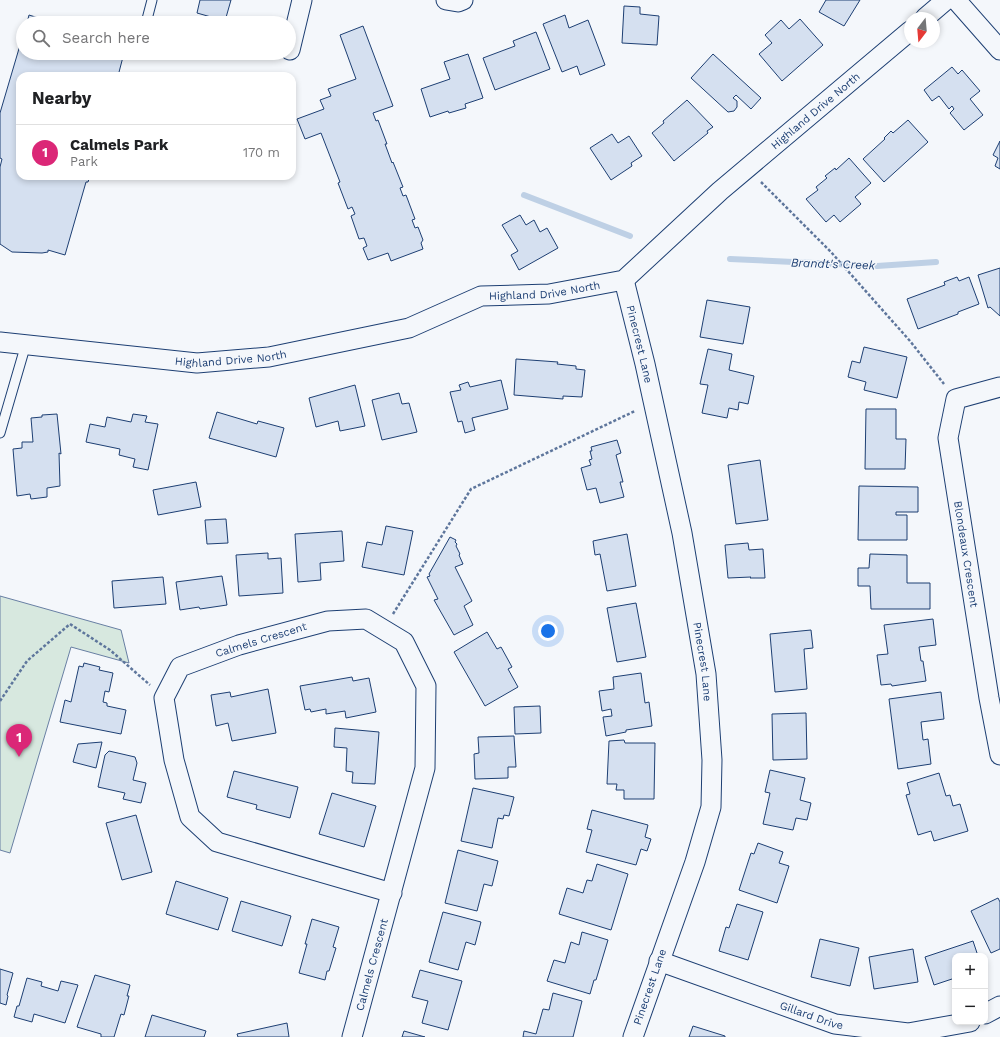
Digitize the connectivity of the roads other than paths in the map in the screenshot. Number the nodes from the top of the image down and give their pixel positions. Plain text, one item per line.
1 (152, 0) edge
2 (302, 0) edge
3 (446, 0) edge
4 (463, 0) edge
5 (946, 0) edge
6 (956, 0) edge
7 (932, 12) edge
8 (148, 16) edge
9 (296, 23) edge
10 (904, 36) edge
11 (1000, 50) edge
12 (624, 280) junction
13 (0, 342) edge
14 (26, 344) junction
15 (1000, 387) edge
16 (0, 433) edge
17 (1000, 755) edge
18 (392, 893) junction
19 (659, 962) junction
20 (1000, 1006) edge
21 (988, 1012) edge
22 (953, 1025) edge
23 (352, 1037) edge
24 (633, 1037) edge

1 - 8 lane
2 - 9 street
3 - 4 street
5 - 7 street
6 - 11 street
10 - 12 street, Highland Drive North
12 - 14 street, Highland Drive North
12 - 19 street, Pinecrest Lane
13 - 14 street, Highland Drive North
14 - 16 lane
15 - 17 street, Blondeaux Crescent
18 - 18 street, Calmels Crescent
18 - 23 street, Calmels Crescent
19 - 22 street, Gillard Drive
19 - 24 street, Pinecrest Lane
20 - 21 street

